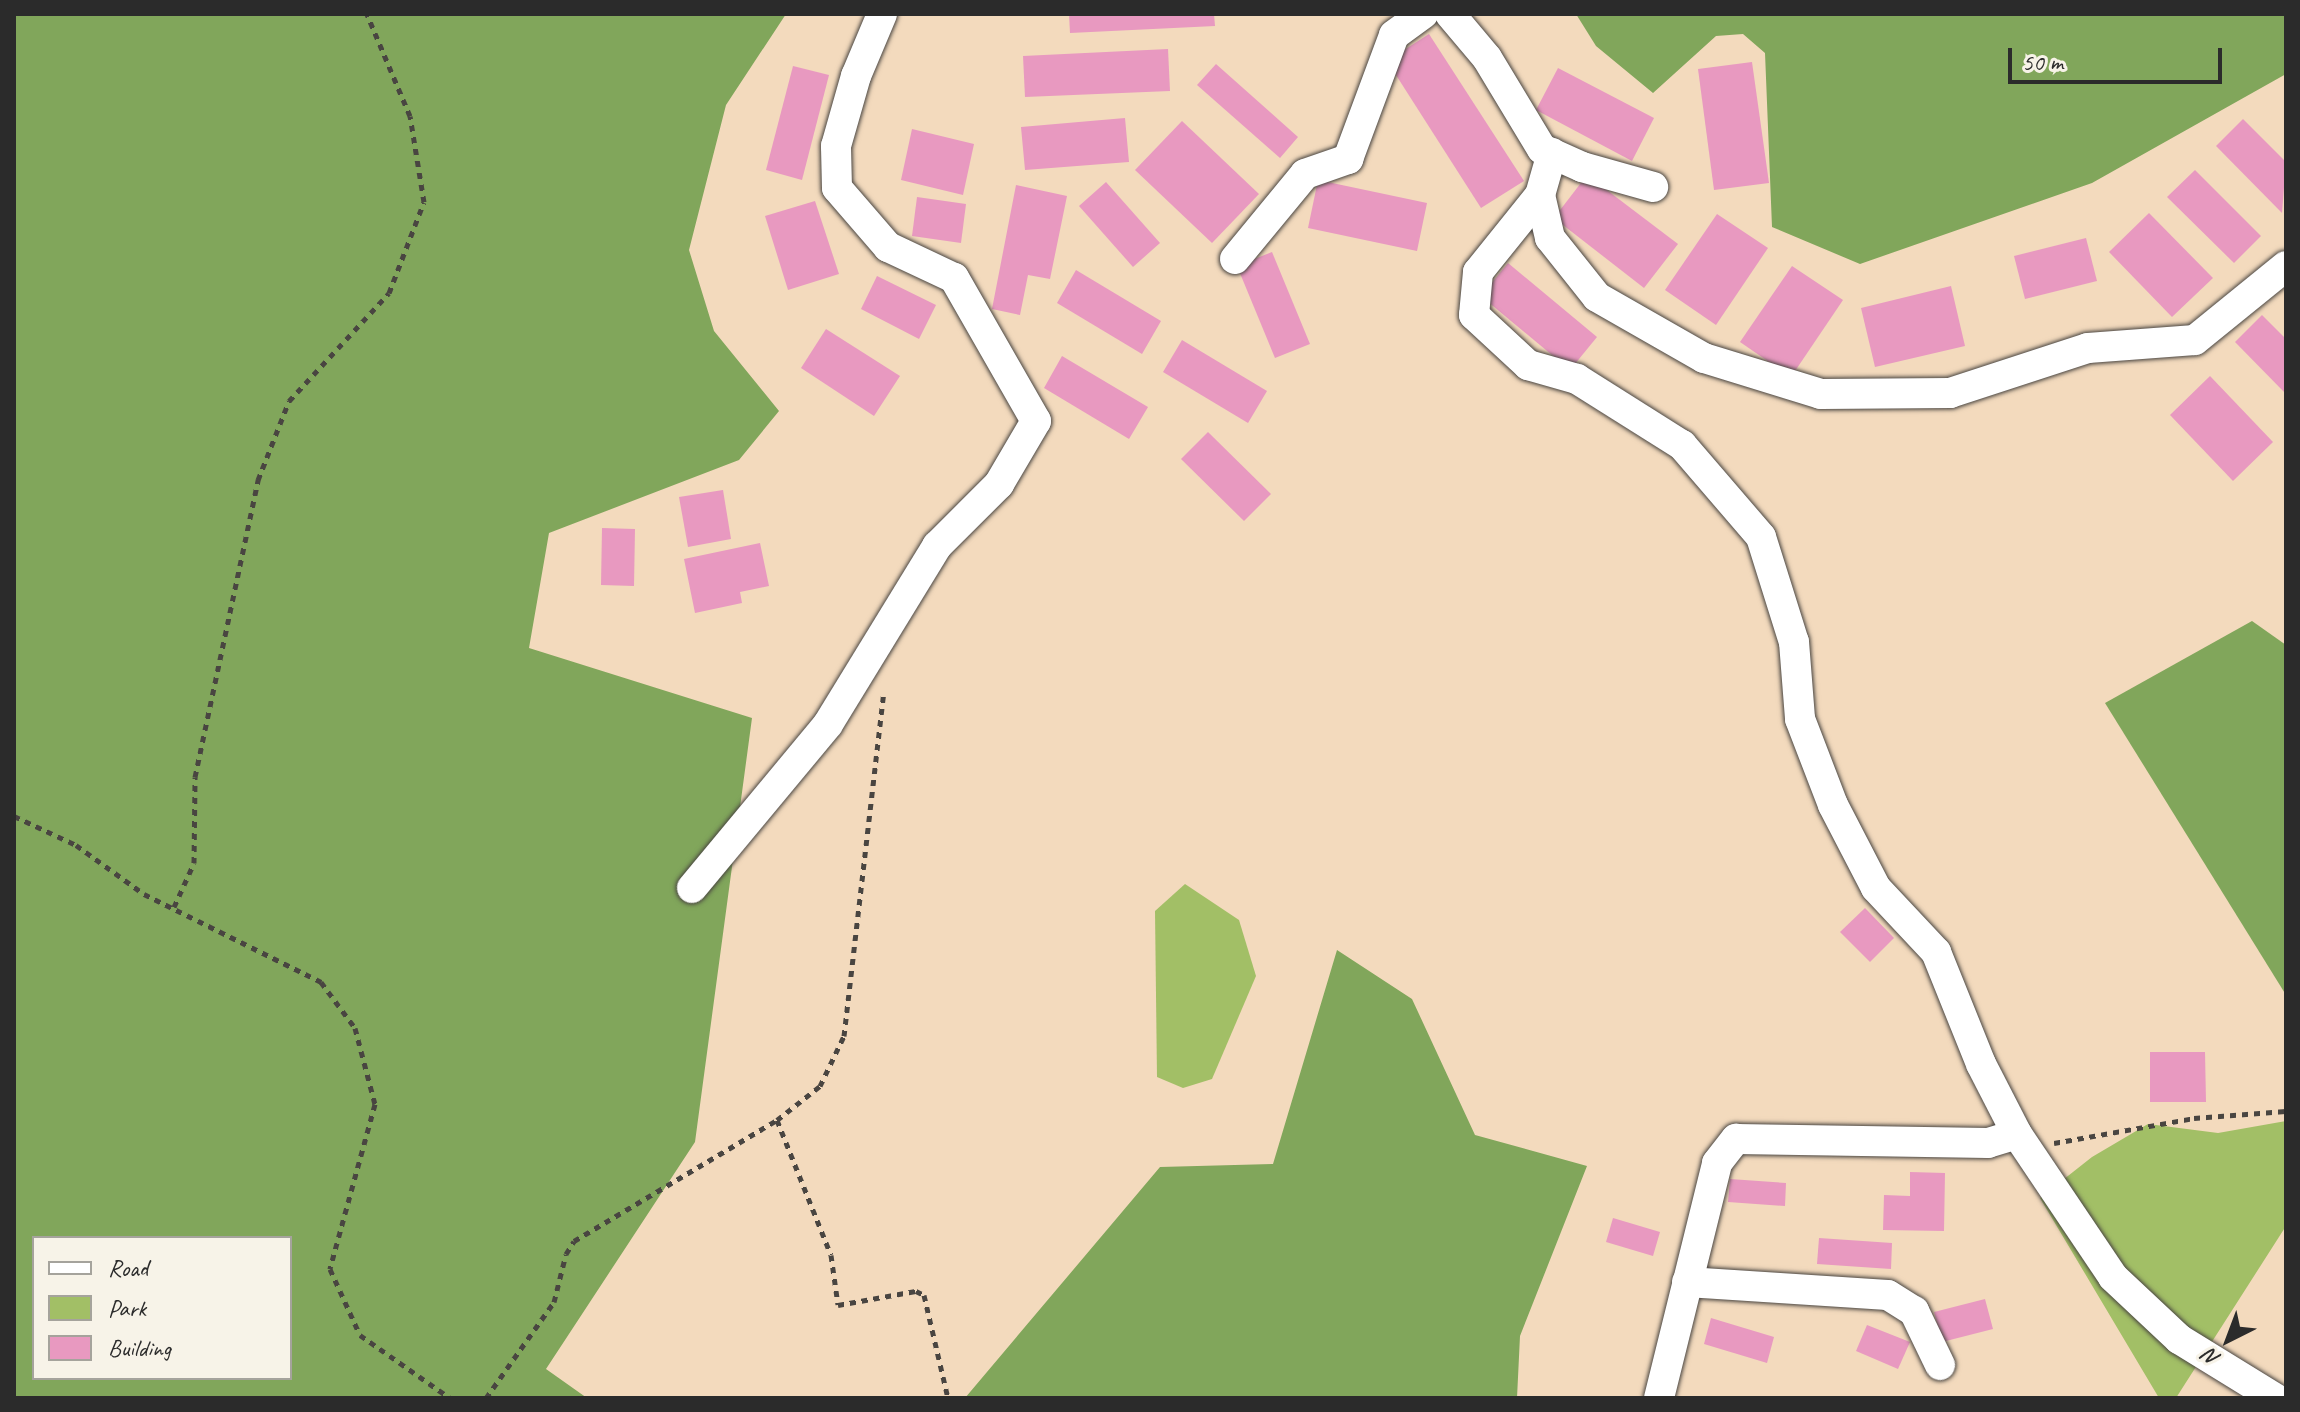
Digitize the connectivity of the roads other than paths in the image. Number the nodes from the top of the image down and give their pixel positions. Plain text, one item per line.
1 (882, 14) edge
2 (1423, 14) edge
3 (1450, 14) edge
4 (1552, 153) junction
5 (1653, 187) dead end
6 (1540, 195) junction
7 (1235, 259) dead end
8 (2286, 266) edge
9 (692, 888) dead end
10 (2024, 1143) junction
11 (1687, 1282) junction
12 (1940, 1365) dead end
13 (1659, 1398) edge
14 (2275, 1398) edge

1 - 9 lane
2 - 7 lane
3 - 4 lane
4 - 5 lane
4 - 6 lane
6 - 8 lane
6 - 10 lane
10 - 11 lane
10 - 14 lane
11 - 12 lane
11 - 13 lane

